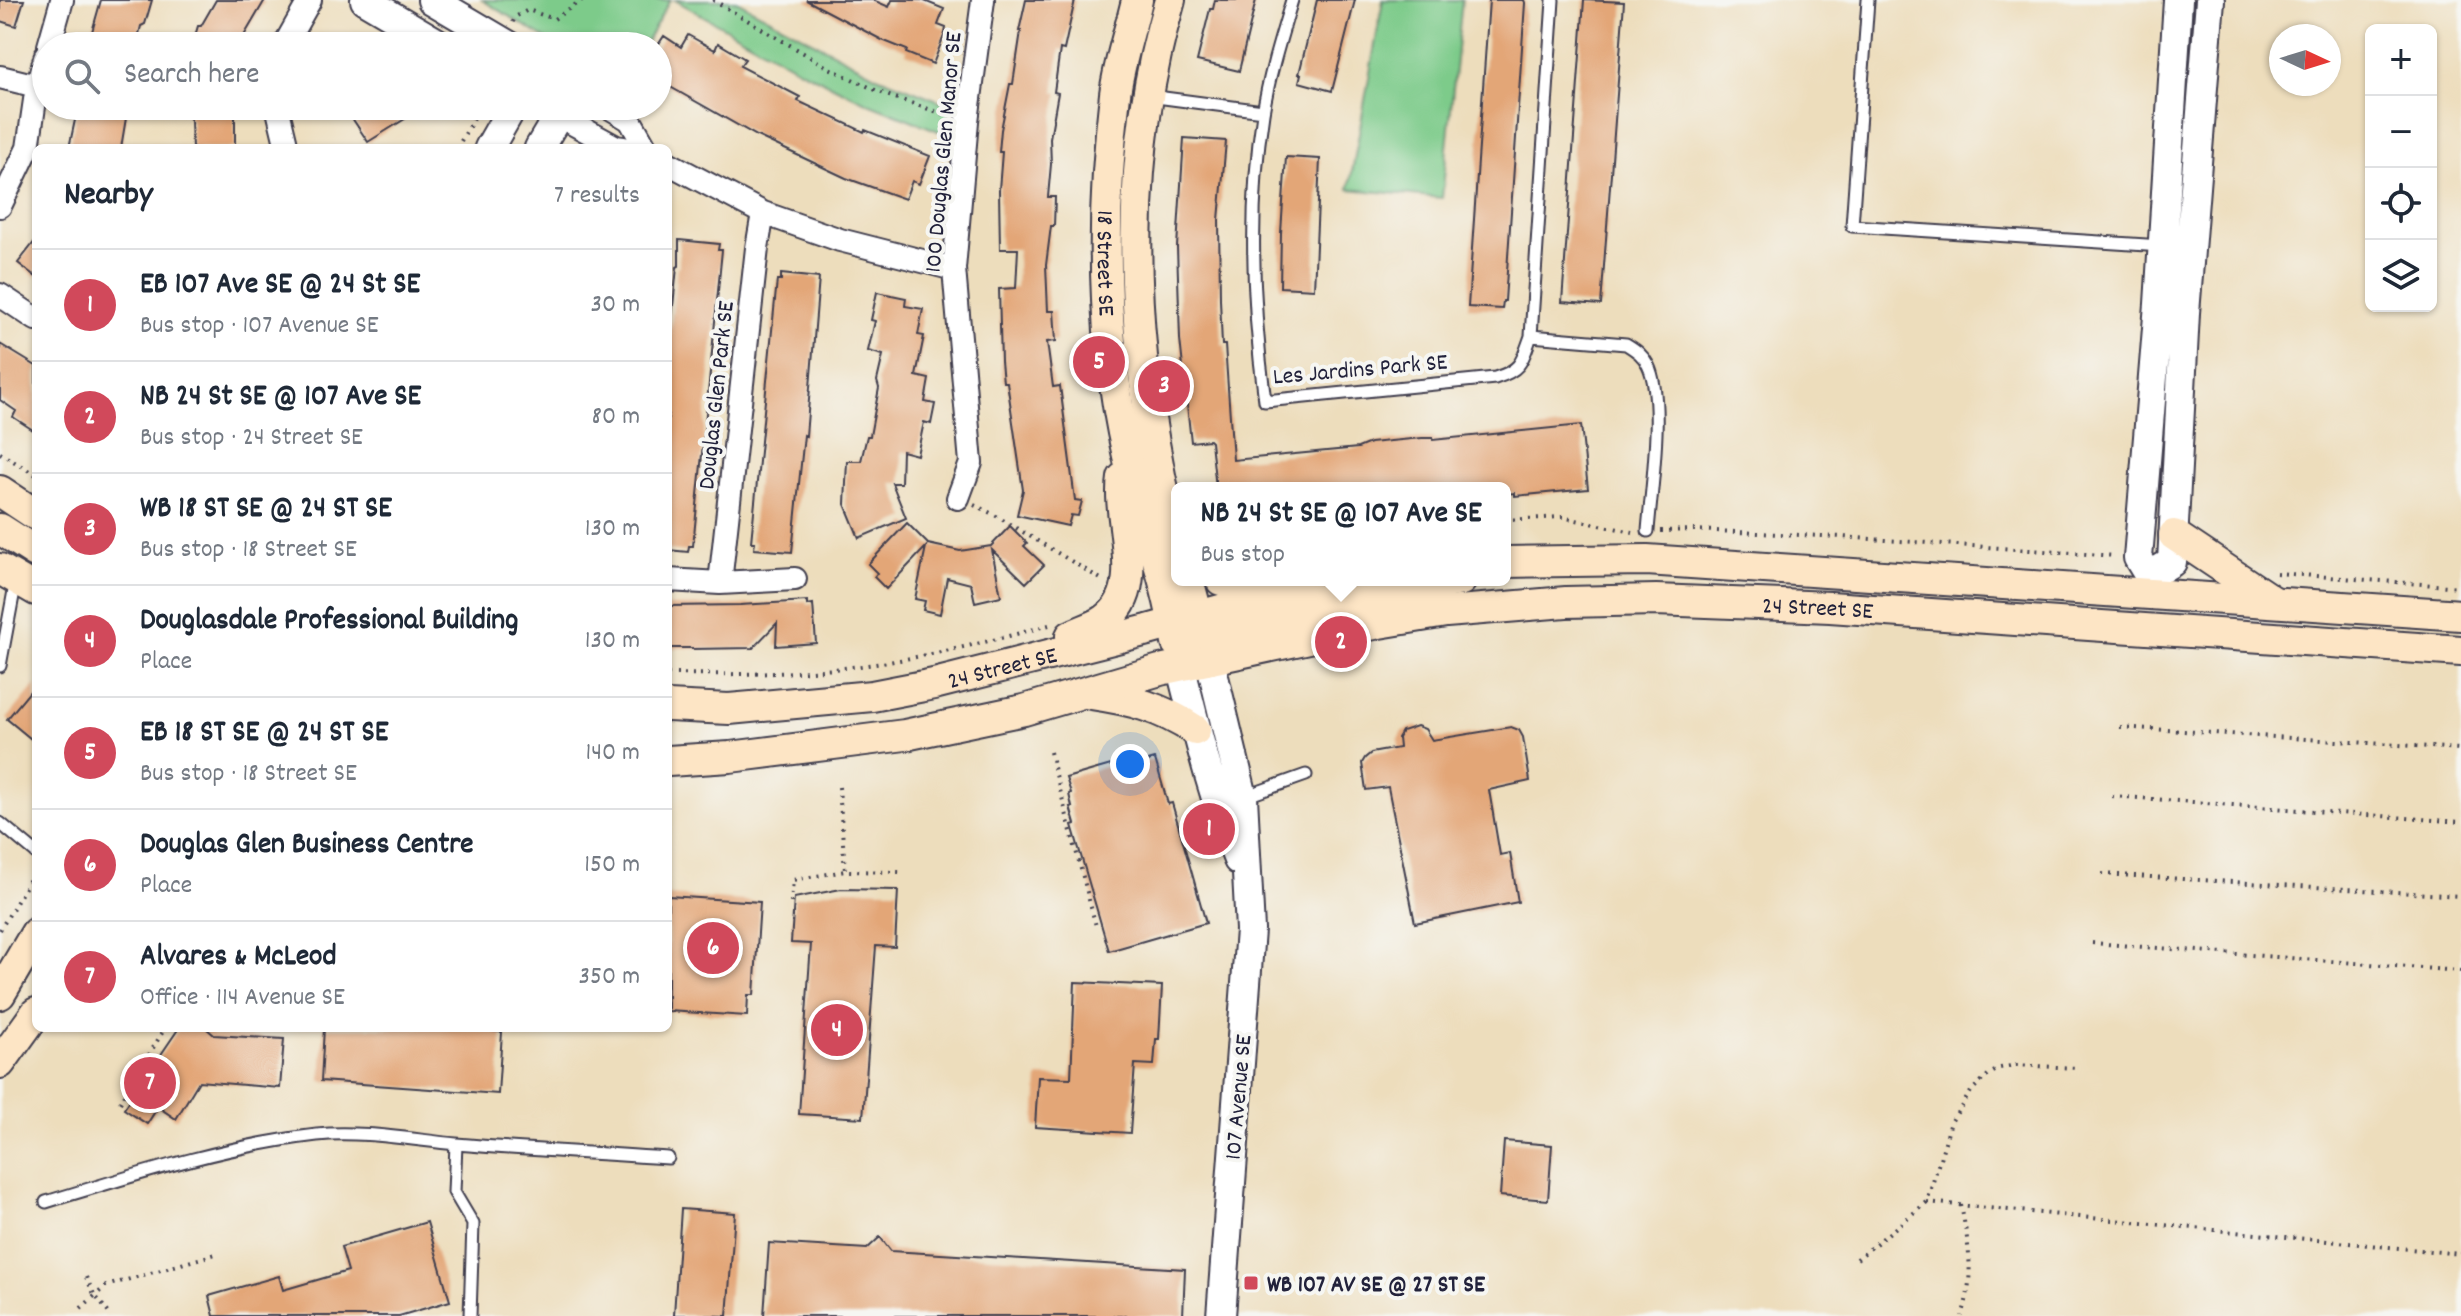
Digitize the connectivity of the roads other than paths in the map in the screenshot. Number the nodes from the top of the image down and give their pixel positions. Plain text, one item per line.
1 (62, 0) edge
2 (310, 0) edge
3 (365, 0) edge
4 (432, 0) edge
5 (983, 0) edge
6 (1137, 0) edge
7 (1170, 0) edge
8 (1292, 0) edge
9 (1553, 0) edge
10 (1868, 0) edge
11 (2178, 0) edge
12 (2210, 0) edge
13 (53, 32) edge
14 (292, 32) edge
15 (419, 32) edge
16 (501, 32) edge
17 (0, 77) edge
18 (32, 85) edge
19 (1149, 96) junction
20 (1263, 111) junction
21 (32, 120) edge
22 (280, 120) edge
23 (505, 120) edge
24 (548, 120) edge
25 (571, 120) edge
26 (630, 120) edge
27 (286, 144) edge
28 (491, 144) edge
29 (540, 144) edge
30 (611, 144) edge
31 (644, 144) edge
32 (672, 166) edge
33 (0, 206) edge
34 (763, 213) junction
35 (2177, 247) junction
36 (954, 269) junction
37 (0, 295) edge
38 (32, 316) edge
39 (1531, 336) junction
40 (1128, 456) junction
41 (0, 491) edge
42 (958, 498) road end
43 (32, 512) edge
44 (1171, 517) edge
45 (0, 529) edge
46 (1648, 531) road end
47 (2174, 535) junction
48 (32, 549) edge
49 (1511, 563) edge
50 (17, 579) edge
51 (795, 579) dead end
52 (672, 580) edge
53 (720, 583) junction
54 (1189, 586) edge
55 (1241, 586) edge
56 (1305, 586) edge
57 (1430, 586) edge
58 (1270, 595) junction
59 (2143, 597) junction
60 (2276, 603) junction
61 (2461, 615) edge
62 (1197, 634) junction
63 (2461, 651) edge
64 (1005, 665) junction
65 (1180, 665) junction
66 (0, 666) edge
67 (1081, 693) junction
68 (672, 706) edge
69 (1195, 730) junction
70 (672, 761) edge
71 (1306, 775) dead end
72 (1243, 797) junction
73 (0, 823) edge
74 (32, 850) edge
75 (1246, 877) junction
76 (32, 940) edge
77 (0, 994) edge
78 (32, 1019) edge
79 (0, 1063) edge
80 (456, 1144) junction
81 (668, 1158) dead end
82 (46, 1202) dead end
83 (470, 1316) edge
84 (1221, 1316) edge

1 - 13 street
2 - 14 street
3 - 15 street
4 - 16 street
5 - 36 street, 100 Douglas Glen Manor SE
6 - 40 main road, 18 Street SE
7 - 19 main road, 18 Street SE
8 - 20 lane, Les Jardins Park SE
9 - 39 lane, Les Jardins Park SE
10 - 35 lane
11 - 35 street
12 - 35 street
17 - 18 street
19 - 20 lane
19 - 44 main road, 18 Street SE
20 - 39 lane, Les Jardins Park SE
21 - 33 street
22 - 27 street
23 - 28 street
24 - 29 street
25 - 30 street
26 - 31 street
32 - 34 street
34 - 36 street
34 - 53 street, Douglas Glen Park SE
35 - 47 street
35 - 59 street
36 - 42 street, 100 Douglas Glen Manor SE
37 - 38 street
39 - 46 lane
40 - 62 main road, 18 Street SE
40 - 64 main road
41 - 43 main road
45 - 48 main road
47 - 59 street
47 - 60 main road
49 - 59 main road, 24 Street SE
50 - 66 lane
51 - 53 street
52 - 53 street
54 - 62 main road, 18 Street SE
55 - 58 main road
56 - 58 main road, 24 Street SE
57 - 62 main road
58 - 62 main road, 24 Street SE
59 - 60 main road, 24 Street SE
59 - 62 main road, 24 Street SE
59 - 63 main road, 24 Street SE
60 - 61 main road, 24 Street SE
62 - 64 main road, 24 Street SE
62 - 65 main road, 24 Street SE
62 - 65 main road, 18 Street SE
62 - 72 street, 107 Avenue SE
64 - 68 main road, 24 Street SE
65 - 67 main road, 24 Street SE
65 - 69 street, 107 Avenue SE
67 - 69 main road
67 - 70 main road, 24 Street SE
69 - 75 street, 107 Avenue SE
71 - 72 lane
72 - 75 street, 107 Avenue SE
73 - 74 lane
75 - 84 street, 107 Avenue SE
76 - 77 main road
78 - 79 main road
80 - 81 lane
80 - 82 lane
80 - 83 lane

